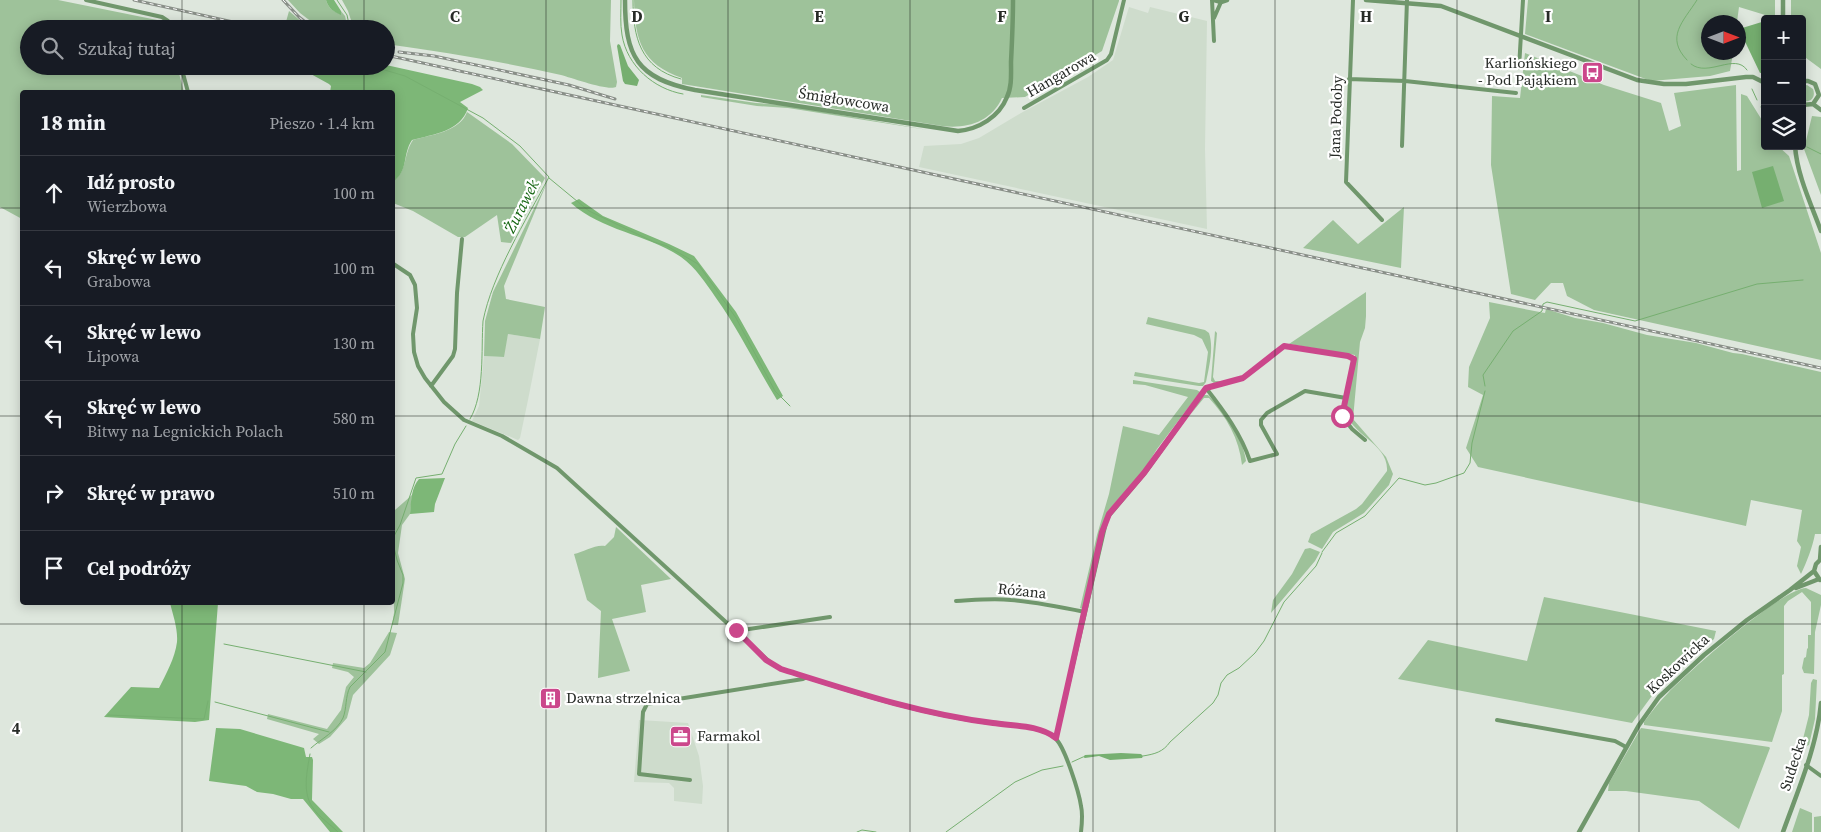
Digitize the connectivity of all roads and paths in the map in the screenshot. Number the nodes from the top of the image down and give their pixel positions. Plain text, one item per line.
1 (86, 0) edge
2 (625, 0) edge
3 (1013, 0) edge
4 (1124, 0) edge
5 (1213, 0) edge
6 (1353, 0) edge
7 (1366, 0) edge
8 (1523, 0) edge
9 (1783, 0) edge
10 (1224, 1) edge
11 (1407, 1) edge
12 (1783, 15) edge
13 (1214, 18) junction
14 (166, 20) edge
15 (1520, 37) junction
16 (1214, 41) dead end
17 (1519, 68) dead end
18 (183, 75) edge
19 (1349, 79) junction
20 (1405, 81) junction
21 (1761, 81) edge
22 (1806, 81) edge
23 (1821, 82) edge
24 (1815, 84) junction
25 (187, 90) edge
26 (1820, 90) edge
27 (1516, 93) dead end
28 (1819, 100) edge
29 (1813, 104) junction
30 (1806, 106) edge
31 (1024, 108) dead end
32 (1821, 110) edge
33 (1402, 146) dead end
34 (1797, 150) edge
35 (1382, 220) dead end
36 (1821, 231) edge
37 (462, 239) dead end
38 (395, 265) edge
39 (431, 386) junction
40 (1206, 388) junction
41 (1346, 398) junction
42 (1365, 440) dead end
43 (1821, 547) edge
44 (1821, 559) edge
45 (1814, 571) junction
46 (1820, 580) edge
47 (1790, 590) junction
48 (956, 601) dead end
49 (1085, 612) junction
50 (830, 617) dead end
51 (736, 630) junction
52 (807, 677) junction
53 (1821, 703) edge
54 (1497, 720) dead end
55 (1056, 738) junction
56 (1626, 747) junction
57 (1806, 765) junction
58 (1821, 776) edge
59 (690, 780) dead end
60 (1081, 832) edge
61 (1579, 832) edge
62 (1783, 832) edge

1 - 14 street
2 - 3 street, Śmigłowcowa
4 - 31 street, Hangarowa
5 - 10 street
5 - 13 street
6 - 19 street, Jana Podoby
7 - 11 street
8 - 15 street
9 - 12 street
10 - 13 street
11 - 15 street
11 - 20 street
13 - 16 street
15 - 17 street
15 - 21 street
18 - 25 street
19 - 20 street
19 - 35 street, Jana Podoby
20 - 27 street
20 - 33 street
22 - 24 street
23 - 24 street
24 - 26 street
26 - 28 street
28 - 29 street
29 - 30 street
29 - 32 street
34 - 36 street
37 - 39 street
38 - 39 street
39 - 51 street
40 - 41 street
40 - 41 street
40 - 49 street
41 - 42 street
43 - 44 street
44 - 45 street
45 - 46 street
45 - 47 street, Koskowicka
46 - 47 street, Koskowicka
47 - 56 street, Koskowicka
48 - 49 street, Różana
49 - 55 street
50 - 51 street
51 - 52 street
52 - 55 street
52 - 59 street
53 - 57 street, Sudecka
54 - 56 street
55 - 60 street
56 - 61 street, Koskowicka
57 - 58 street
57 - 62 street, Sudecka

